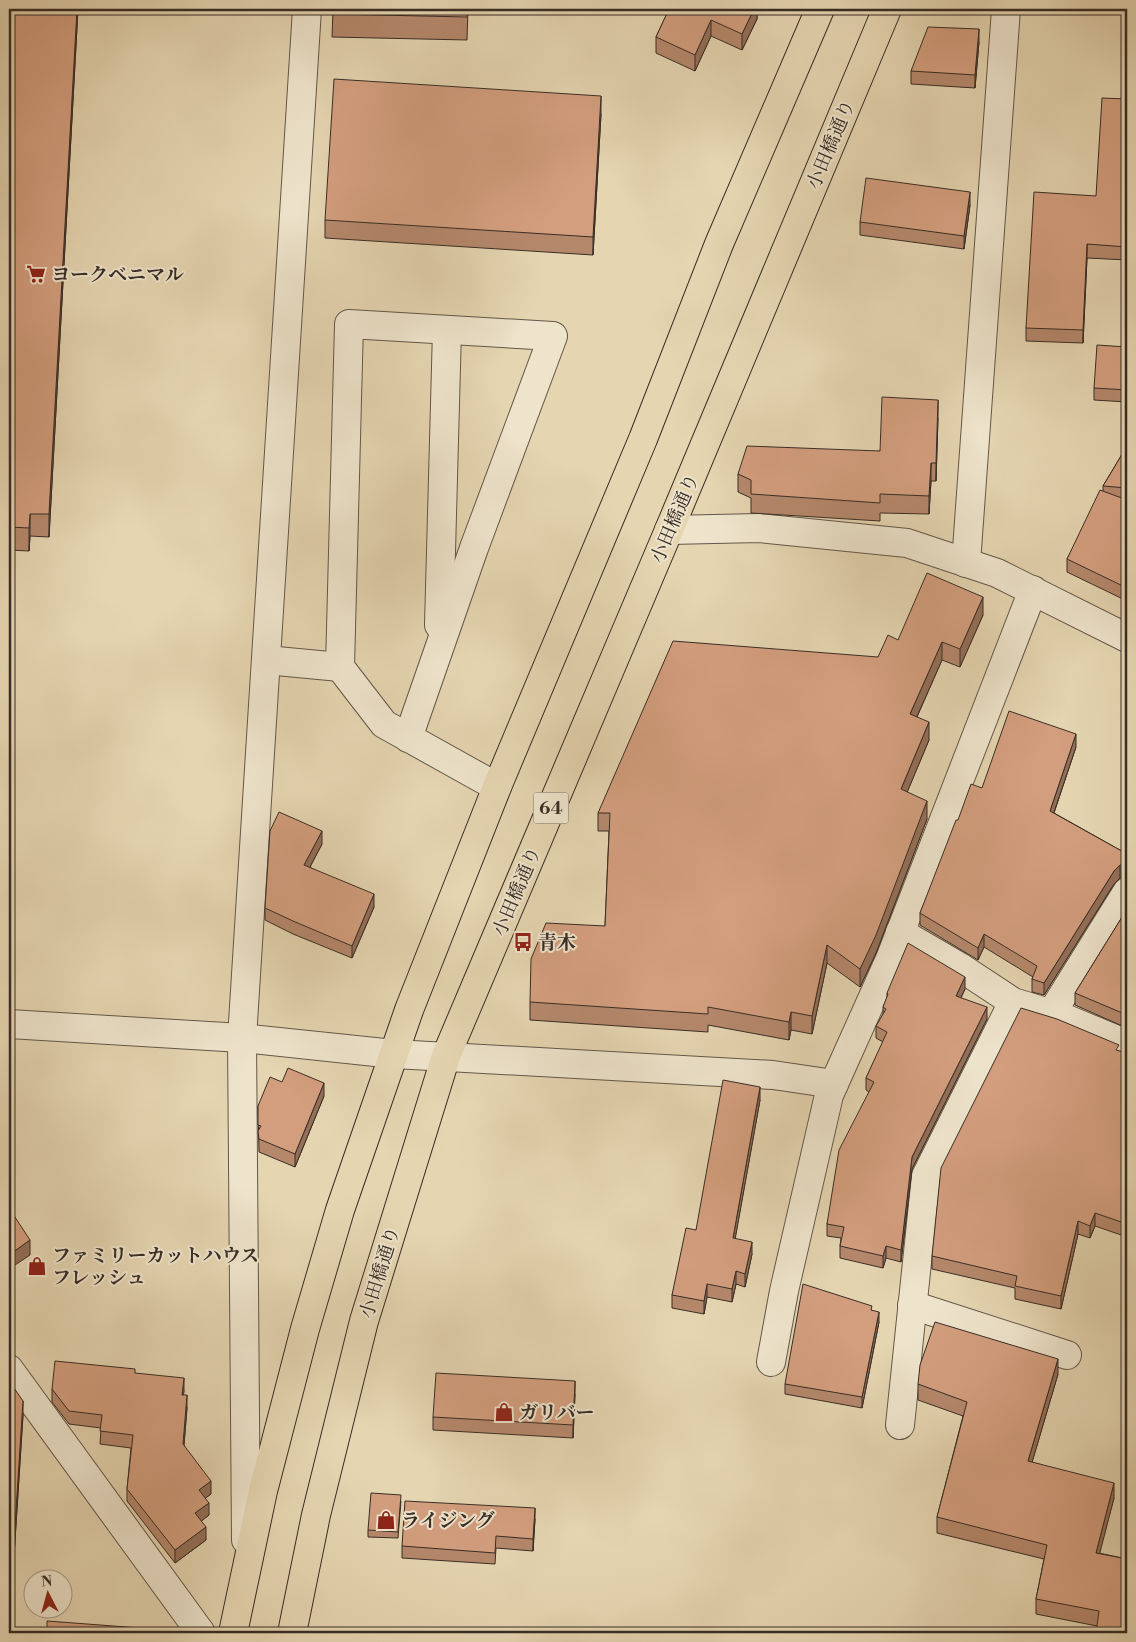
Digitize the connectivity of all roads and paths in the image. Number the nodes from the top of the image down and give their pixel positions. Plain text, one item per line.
1 (307, 9) edge
2 (820, 9) edge
3 (887, 9) edge
4 (1006, 9) edge
5 (447, 330) junction
6 (669, 530) junction
7 (966, 563) junction
8 (1033, 590) junction
9 (1127, 638) edge
10 (439, 650) junction
11 (266, 660) junction
12 (340, 667) junction
13 (408, 738) junction
14 (497, 787) junction
15 (1127, 892) edge
16 (900, 932) junction
17 (1013, 1002) junction
18 (1051, 1014) junction
19 (9, 1024) edge
20 (242, 1038) junction
21 (1127, 1044) edge
22 (394, 1054) junction
23 (446, 1056) junction
24 (834, 1084) junction
25 (912, 1305) junction
26 (1067, 1356) dead end
27 (771, 1362) dead end
28 (9, 1369) edge
29 (900, 1425) dead end
30 (247, 1565) junction
31 (201, 1633) edge
32 (233, 1633) edge
33 (292, 1633) edge

1 - 11 street
2 - 14 main road
3 - 6 main road, 小田橋通り / 64
4 - 7 street
5 - 10 street
5 - 10 street
5 - 12 street
6 - 7 street
6 - 23 main road, 小田橋通り / 64
7 - 8 street
8 - 9 street
8 - 16 street
10 - 13 street
11 - 12 street
11 - 20 street
12 - 13 street
13 - 14 street
14 - 22 main road
15 - 18 street
16 - 17 street
16 - 24 street
17 - 18 street
17 - 25 street
18 - 21 street
19 - 20 street
20 - 22 street
20 - 30 street
22 - 23 street
22 - 30 main road
23 - 24 street
23 - 33 main road, 小田橋通り / 64
24 - 27 street
25 - 26 street
25 - 29 street
28 - 31 street
30 - 32 main road

